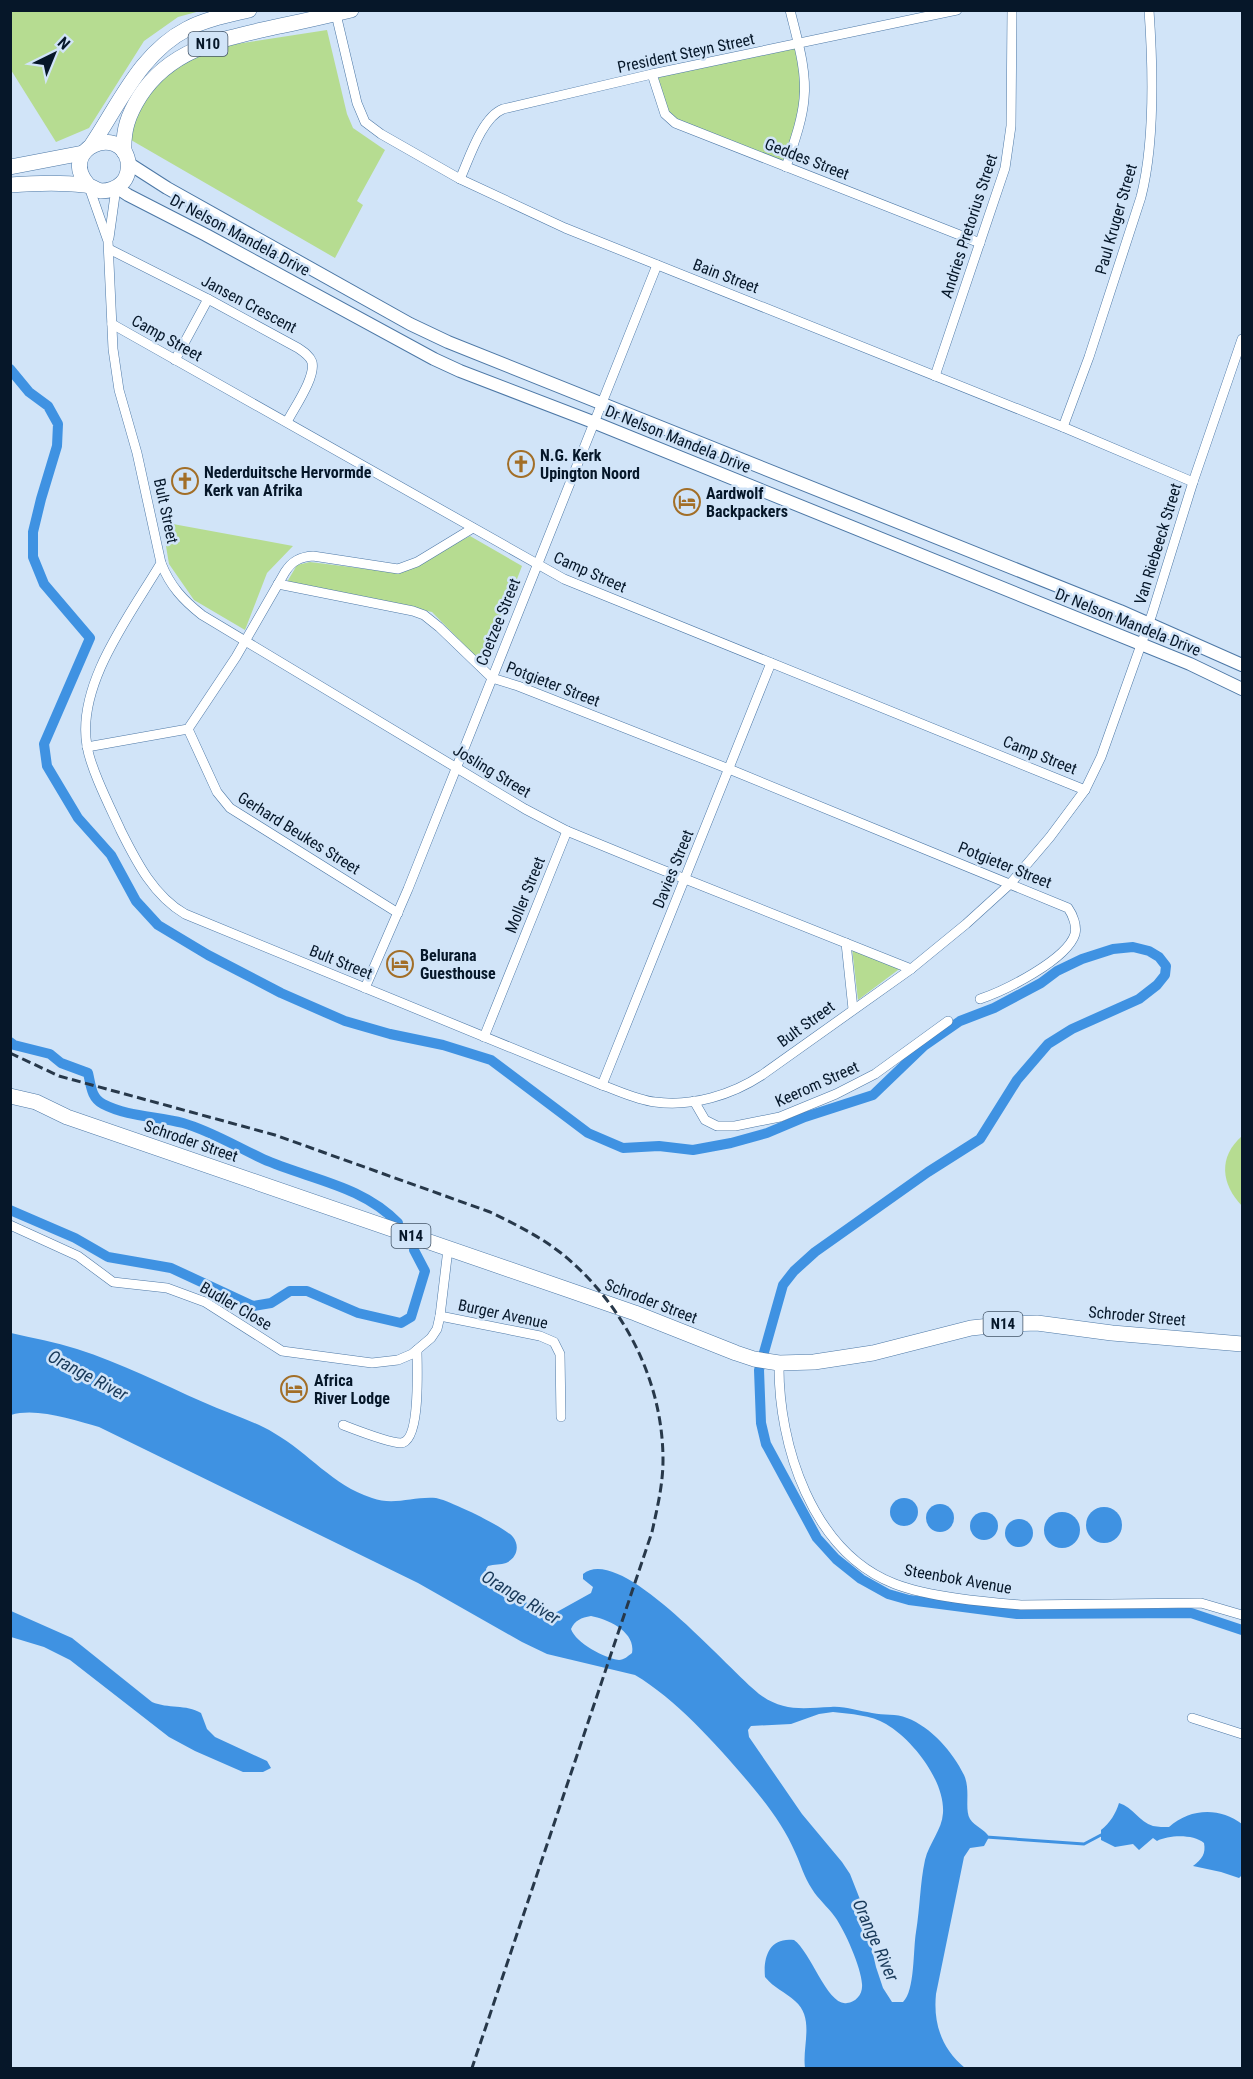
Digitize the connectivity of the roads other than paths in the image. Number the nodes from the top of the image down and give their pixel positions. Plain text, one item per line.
1 (790, 10) edge
2 (957, 10) edge
3 (1012, 10) edge
4 (1149, 10) edge
5 (243, 11) edge
6 (341, 12) edge
7 (244, 34) junction
8 (798, 44) junction
9 (652, 74) junction
10 (87, 149) junction
11 (126, 157) junction
12 (10, 166) edge
13 (786, 167) junction
14 (460, 179) junction
15 (10, 185) edge
16 (88, 185) junction
17 (116, 187) junction
18 (980, 243) junction
19 (109, 245) junction
20 (657, 265) junction
21 (208, 299) junction
22 (112, 324) junction
23 (1242, 339) edge
24 (175, 360) junction
25 (935, 376) junction
26 (602, 404) junction
27 (287, 422) junction
28 (593, 422) junction
29 (1063, 427) junction
30 (1193, 482) junction
31 (473, 528) junction
32 (162, 563) junction
33 (537, 565) junction
34 (278, 584) junction
35 (1149, 624) junction
36 (245, 642) junction
37 (1140, 644) junction
38 (771, 663) junction
39 (1242, 665) edge
40 (492, 678) junction
41 (1242, 689) edge
42 (188, 729) junction
43 (87, 747) junction
44 (456, 767) junction
45 (729, 769) junction
46 (1085, 790) junction
47 (567, 831) junction
48 (685, 879) junction
49 (1010, 884) junction
50 (398, 913) junction
51 (846, 943) junction
52 (911, 969) junction
53 (365, 988) junction
54 (980, 999) dead end
55 (853, 1009) junction
56 (948, 1021) dead end
57 (484, 1037) junction
58 (602, 1085) junction
59 (10, 1096) edge
60 (694, 1101) junction
61 (10, 1106) edge
62 (67, 1117) junction
63 (10, 1225) edge
64 (448, 1249) junction
65 (440, 1316) junction
66 (1242, 1344) edge
67 (417, 1350) junction
68 (282, 1351) joint
69 (766, 1361) junction
70 (561, 1417) dead end
71 (343, 1425) dead end
72 (1242, 1615) edge
73 (1192, 1718) dead end
74 (1242, 1734) edge

1 - 8 street
2 - 8 street, President Steyn Street
3 - 18 street, Andries Pretorius Street
4 - 29 street, Paul Kruger Street
5 - 7 street
5 - 10 highway, N10
6 - 7 highway, N10
6 - 14 street, Bain Street
7 - 11 highway, N10
8 - 9 street, President Steyn Street
8 - 13 street
9 - 13 street, Geddes Street
9 - 14 street, President Steyn Street
10 - 11 highway
10 - 12 highway
10 - 16 highway
11 - 17 highway, N10
11 - 26 street, Dr Nelson Mandela Drive
13 - 18 street, Geddes Street
14 - 20 street, Bain Street
15 - 16 highway
16 - 17 highway
16 - 19 street, Bult Street
17 - 19 street, Bult Street
17 - 28 street, Dr Nelson Mandela Drive
18 - 25 street, Andries Pretorius Street
19 - 21 street, Jansen Crescent
19 - 22 street, Bult Street
20 - 25 street, Bain Street
20 - 26 street, Coetzee Street
21 - 24 street
21 - 27 street, Jansen Crescent
22 - 24 street, Camp Street
22 - 32 street, Bult Street
23 - 30 street, Van Riebeeck Street
24 - 27 street, Camp Street
25 - 29 street, Bain Street
26 - 28 street, Coetzee Street
26 - 35 street, Dr Nelson Mandela Drive
27 - 31 street, Camp Street
28 - 33 street, Coetzee Street
28 - 37 street, Dr Nelson Mandela Drive
29 - 30 street, Bain Street
30 - 35 street, Van Riebeeck Street
31 - 33 street, Camp Street
31 - 34 street
32 - 36 street, Josling Street
32 - 43 street, Bult Street
33 - 38 street, Camp Street
33 - 40 street, Coetzee Street
34 - 36 street
34 - 40 street, Potgieter Street
35 - 37 street, Van Riebeeck Street
35 - 39 street, Dr Nelson Mandela Drive
36 - 42 street
36 - 44 street, Josling Street
37 - 41 street, Dr Nelson Mandela Drive
37 - 46 street, Van Riebeeck Street
38 - 45 street, Davies Street
38 - 46 street, Camp Street
40 - 44 street, Coetzee Street
40 - 45 street, Potgieter Street
42 - 43 street
42 - 50 street, Gerhard Beukes Street
43 - 53 street, Bult Street
44 - 47 street, Josling Street
44 - 50 street, Coetzee Street
45 - 48 street, Davies Street
45 - 49 street, Potgieter Street
46 - 49 street, Bult Street
47 - 48 street, Josling Street
47 - 57 street, Moller Street
48 - 51 street, Josling Street
48 - 58 street, Davies Street
49 - 52 street, Bult Street
49 - 54 street, Potgieter Street
50 - 53 street, Coetzee Street
51 - 52 street, Josling Street
51 - 55 street
52 - 55 street, Bult Street
53 - 57 street, Bult Street
55 - 60 street, Bult Street
56 - 60 street, Keerom Street
57 - 58 street, Bult Street
58 - 60 street, Bult Street
59 - 62 highway, Schroder Street / N14
61 - 62 highway, Schroder Street / N14
62 - 64 highway, Schroder Street / N14
63 - 68 street, Budler Close
64 - 65 street, Burger Avenue
64 - 69 highway, Schroder Street / N14
65 - 67 street, Burger Avenue
65 - 70 street, Burger Avenue
66 - 69 highway, Schroder Street / N14
67 - 68 street, Burger Avenue
67 - 71 street
69 - 72 street, Steenbok Avenue
73 - 74 street

